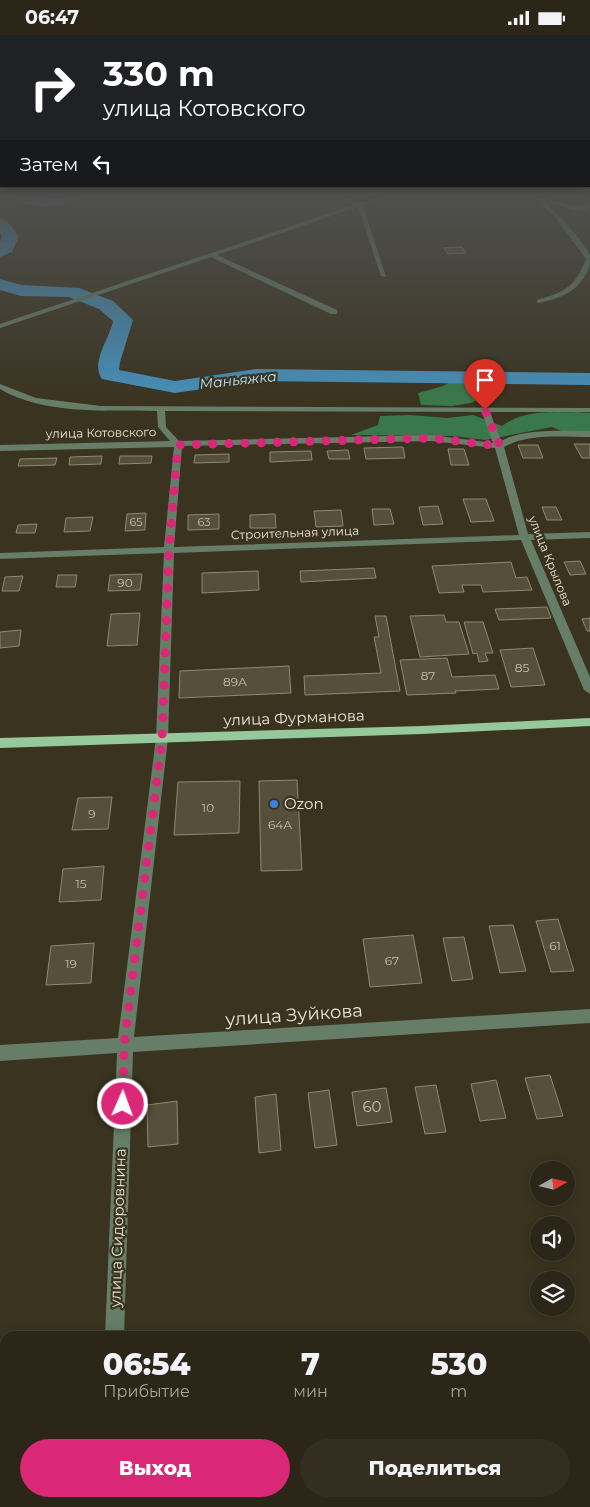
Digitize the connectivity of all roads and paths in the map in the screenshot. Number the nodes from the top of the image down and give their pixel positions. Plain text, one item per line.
1 (186, 264) edge
2 (230, 264) edge
3 (380, 264) edge
4 (587, 264) edge
5 (384, 276) dead end
6 (539, 301) dead end
7 (334, 312) dead end
8 (0, 326) edge
9 (0, 386) edge
10 (161, 408) junction
11 (485, 410) junction
12 (590, 410) edge
13 (590, 434) edge
14 (178, 445) junction
15 (500, 446) junction
16 (0, 448) edge
17 (590, 535) edge
18 (524, 536) junction
19 (169, 550) junction
20 (0, 556) edge
21 (590, 690) edge
22 (590, 722) edge
23 (162, 739) junction
24 (0, 743) edge
25 (590, 1016) edge
26 (124, 1046) junction
27 (0, 1053) edge
28 (115, 1331) edge

1 - 8 street
2 - 7 street
3 - 5 street
4 - 6 street
9 - 10 street
10 - 11 street
10 - 14 street
11 - 12 street
11 - 15 street, улица Крылова
13 - 15 street, улица Котовского
14 - 15 street, улица Котовского
14 - 16 street, улица Котовского
14 - 19 street, улица Сидоровнина
15 - 18 street, улица Крылова
17 - 18 street, Строительная улица
18 - 19 street, Строительная улица
18 - 21 street, улица Крылова
19 - 20 street, Строительная улица
19 - 23 street, улица Сидоровнина
22 - 23 main road, улица Фурманова
23 - 24 main road, улица Фурманова
23 - 26 street, улица Сидоровнина
25 - 26 street, улица Зуйкова
26 - 27 street, улица Зуйкова
26 - 28 street, улица Сидоровнина

